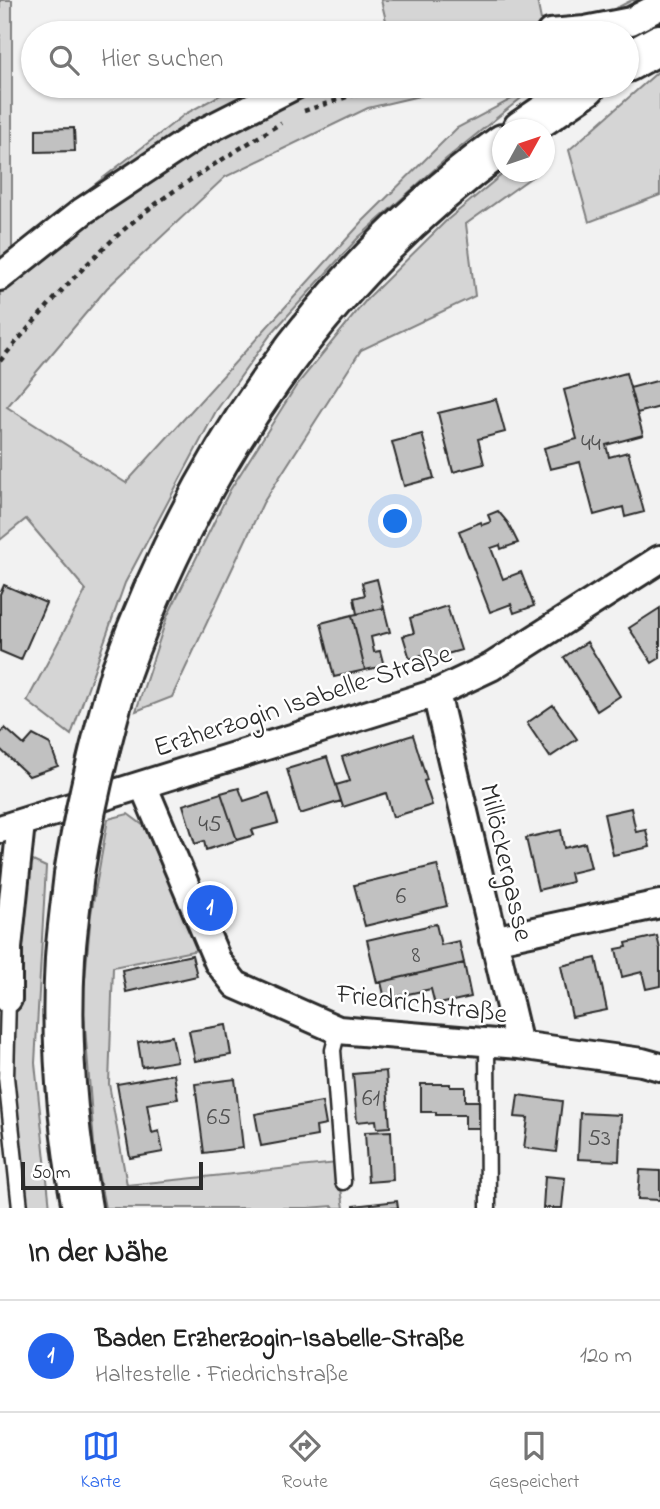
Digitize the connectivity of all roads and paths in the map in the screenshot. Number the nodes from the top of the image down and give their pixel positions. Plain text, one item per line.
1 (660, 6) edge
2 (631, 21) edge
3 (660, 44) edge
4 (639, 55) edge
5 (270, 98) edge
6 (344, 98) edge
7 (569, 98) edge
8 (298, 113) dead end
9 (538, 119) edge
10 (286, 120) dead end
11 (492, 152) edge
12 (0, 277) edge
13 (0, 361) edge
14 (660, 559) edge
15 (436, 692) junction
16 (143, 785) junction
17 (11, 826) edge
18 (660, 904) edge
19 (493, 940) junction
20 (8, 999) joint
21 (338, 1030) junction
22 (487, 1042) junction
23 (519, 1045) junction
24 (660, 1067) edge
25 (343, 1182) dead end
26 (20, 1208) edge
27 (82, 1208) edge
28 (488, 1208) edge

1 - 2 street
3 - 4 main road
5 - 12 street
6 - 8 path
7 - 9 main road
10 - 13 path
11 - 27 main road, bridge
14 - 15 street, Erzherzogin Isabelle-Straße
15 - 16 street, Erzherzogin Isabelle-Straße
15 - 19 street, Millöckergasse
16 - 17 street, Erzherzogin Isabelle-Straße
16 - 21 street, Friedrichstraße
17 - 20 street, Erzherzogin Isabelle-Straße
18 - 19 street
19 - 23 street, Millöckergasse
20 - 26 lane, Erzherzogin Isabelle-Straße
21 - 22 street, Friedrichstraße
21 - 25 lane
22 - 23 street, Friedrichstraße
22 - 28 lane
23 - 24 street, Friedrichstraße

